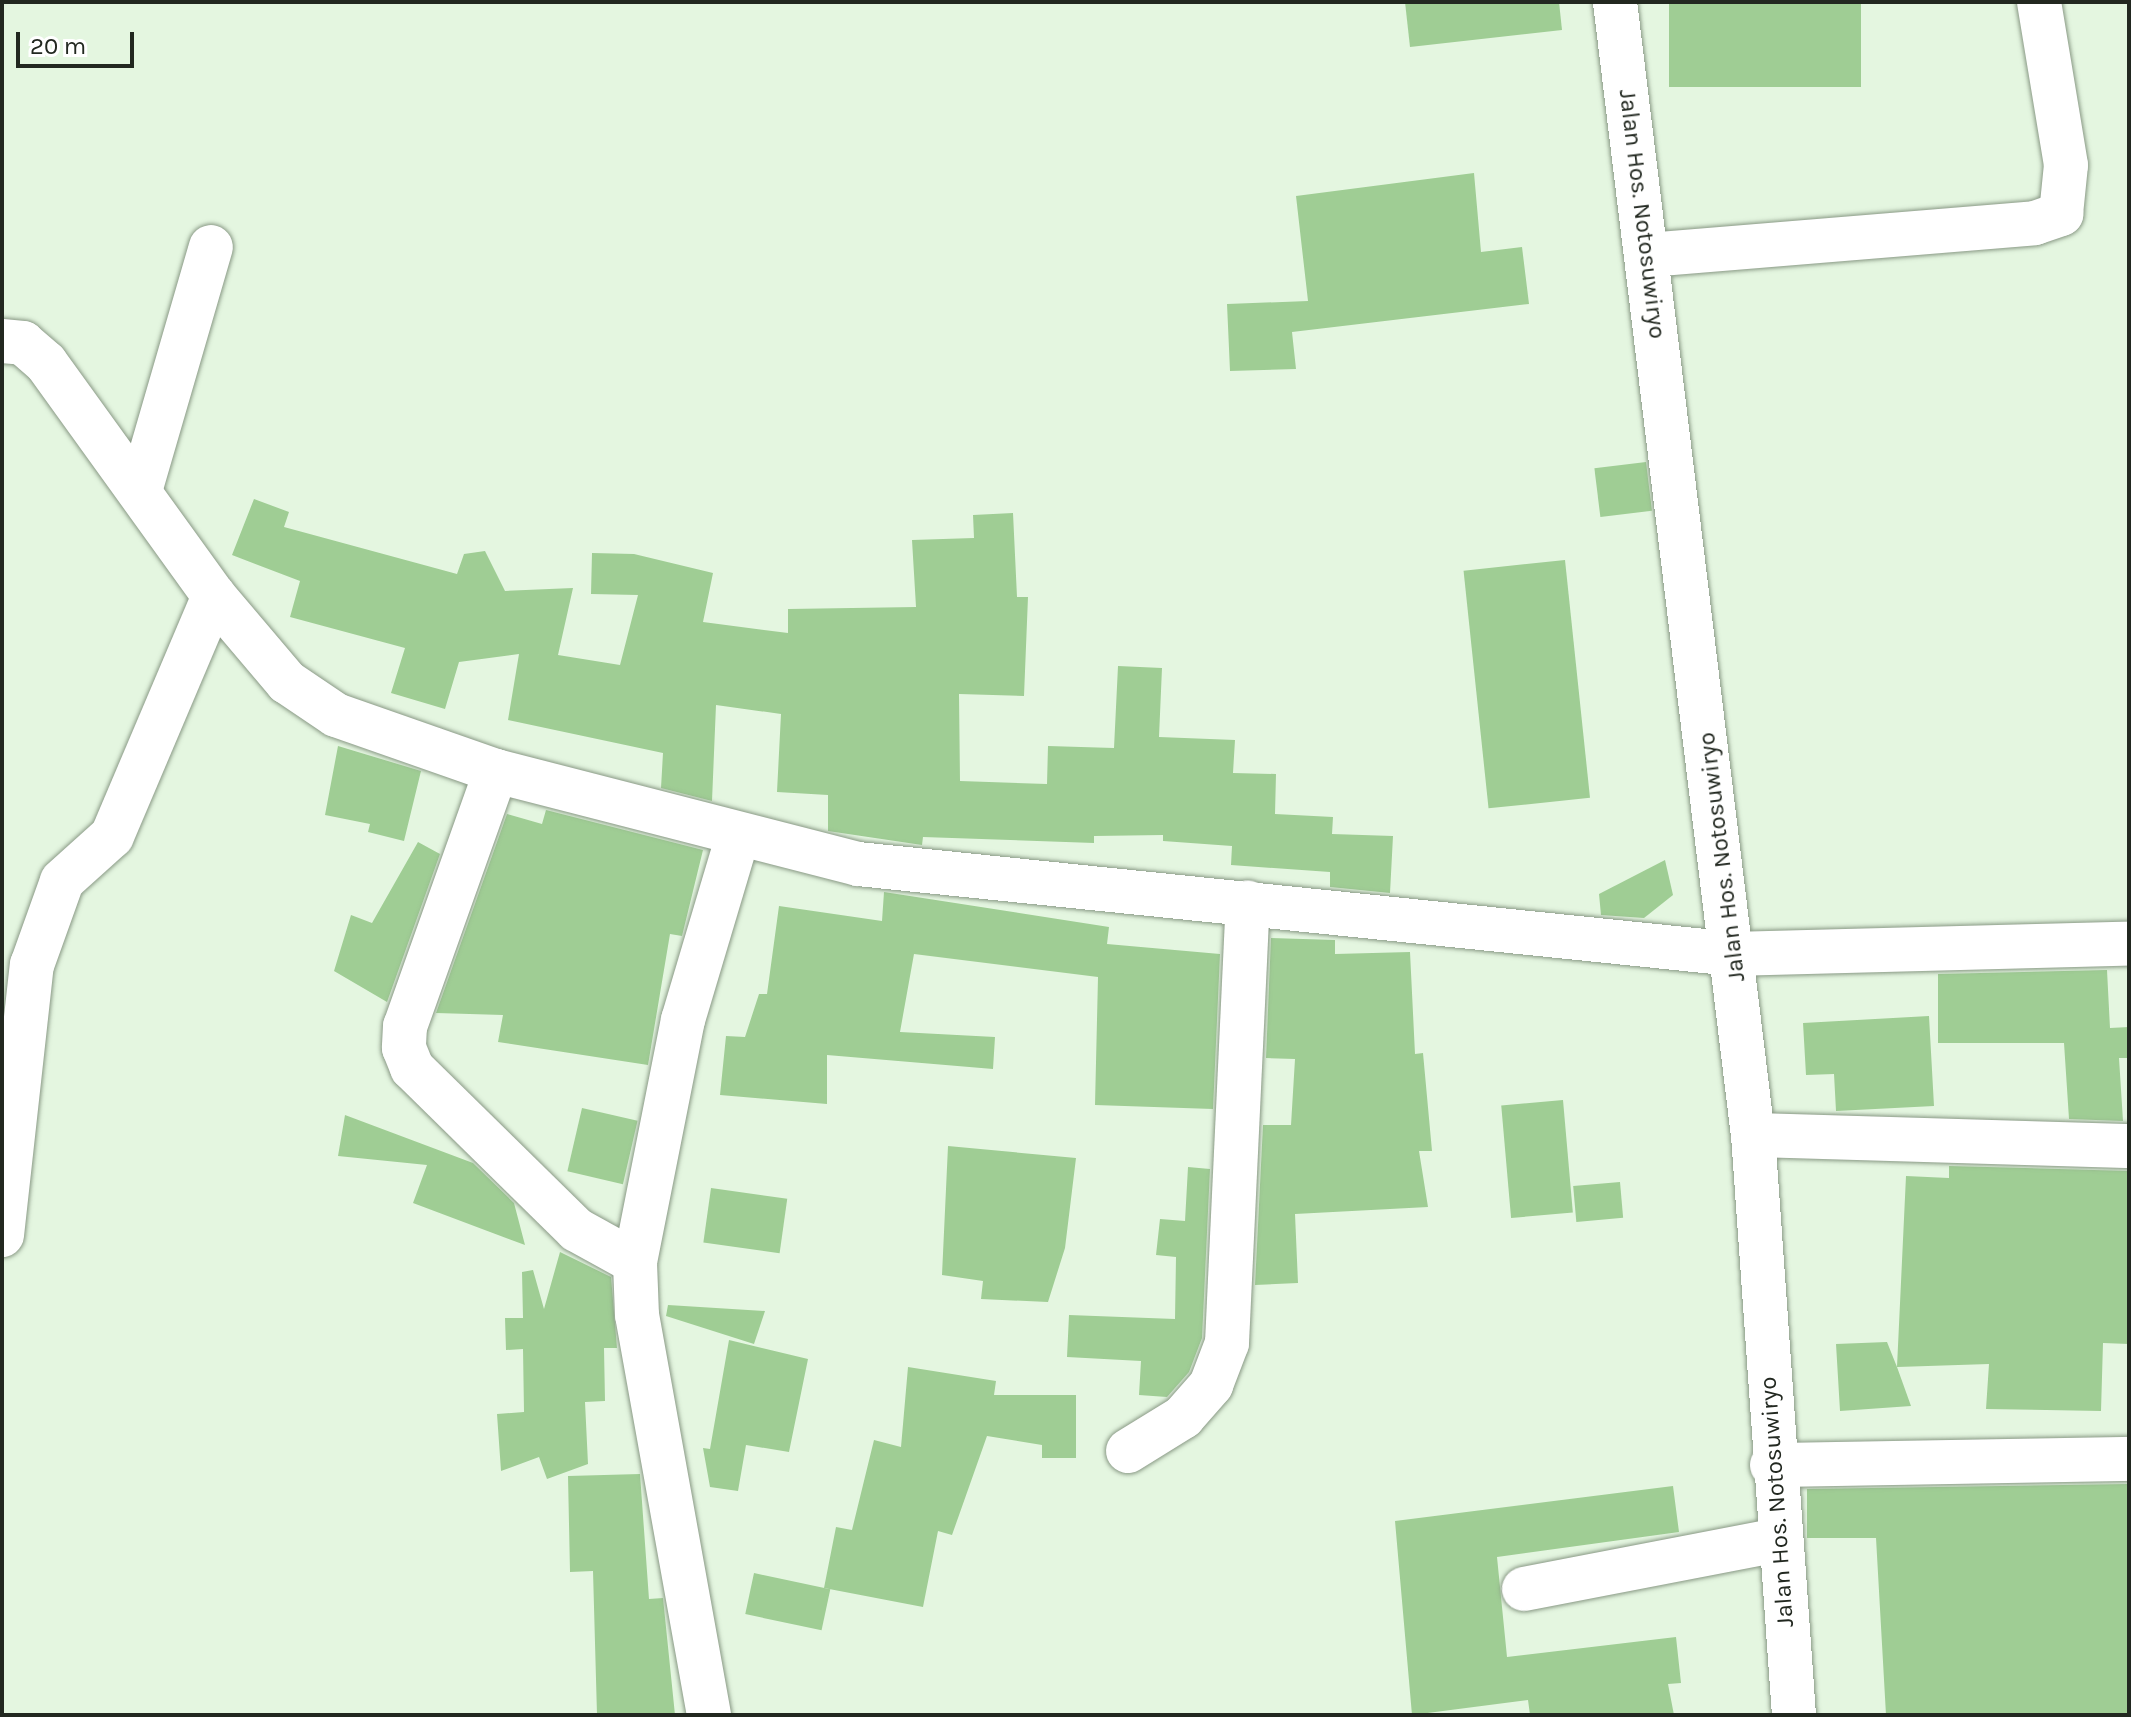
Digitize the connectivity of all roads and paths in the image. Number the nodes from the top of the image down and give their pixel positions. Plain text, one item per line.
1 (1615, 2) edge
2 (2039, 2) edge
3 (211, 247) dead end
4 (1648, 255) junction
5 (2, 341) edge
6 (140, 491) junction
7 (214, 596) junction
8 (496, 771) junction
9 (738, 835) junction
10 (1248, 902) junction
11 (2129, 944) edge
12 (1734, 954) junction
13 (1753, 1135) junction
14 (2129, 1146) edge
15 (2, 1235) edge
16 (635, 1262) junction
17 (1128, 1451) dead end
18 (2129, 1459) edge
19 (1772, 1465) junction
20 (1779, 1540) junction
21 (1524, 1589) dead end
22 (709, 1715) edge
23 (1794, 1715) edge

1 - 4 street, Jalan Hos. Notosuwiryo
2 - 4 street
3 - 6 street
4 - 12 street, Jalan Hos. Notosuwiryo
5 - 6 street
6 - 7 street
7 - 8 street
7 - 15 street
8 - 9 street
8 - 16 street
9 - 10 street
9 - 16 street
10 - 12 street
10 - 17 street
11 - 12 street
12 - 13 street, Jalan Hos. Notosuwiryo
13 - 14 street
13 - 19 street, Jalan Hos. Notosuwiryo
16 - 22 street
18 - 19 street
19 - 20 street, Jalan Hos. Notosuwiryo
20 - 21 street
20 - 23 street, Jalan Hos. Notosuwiryo

